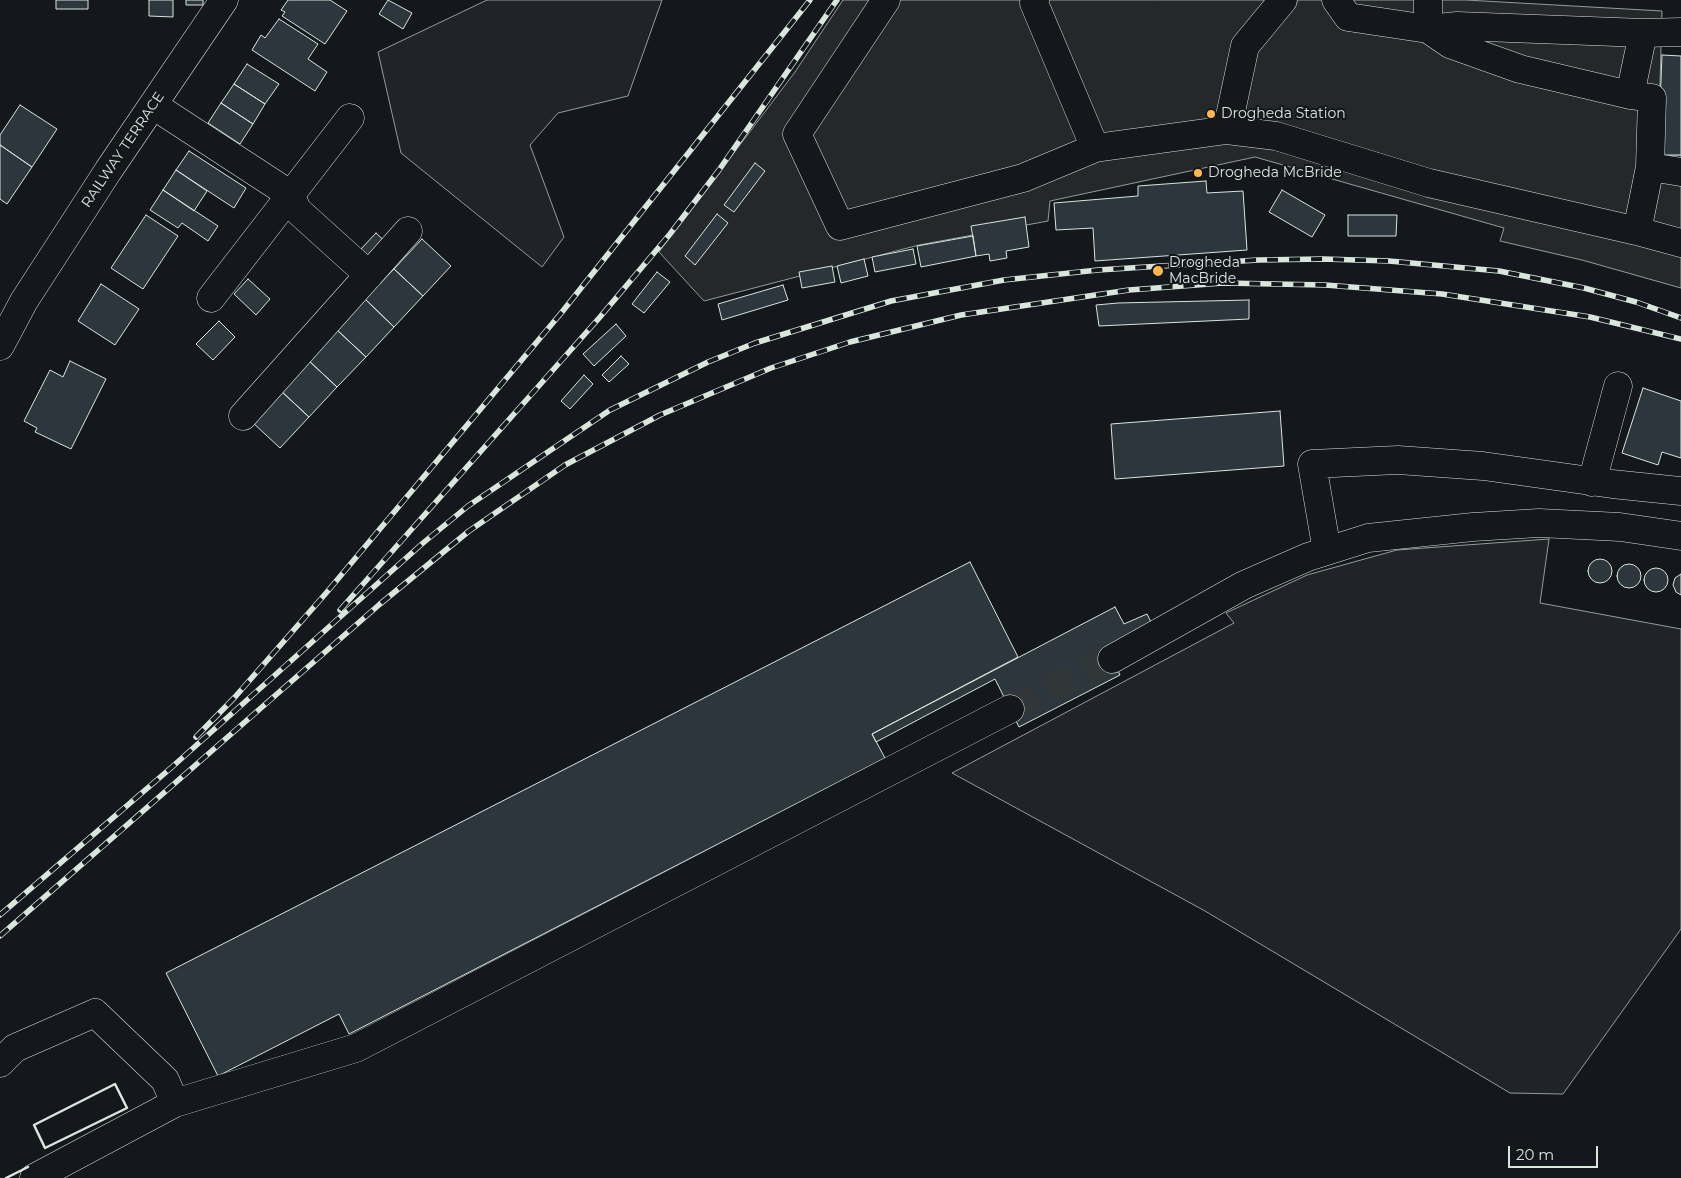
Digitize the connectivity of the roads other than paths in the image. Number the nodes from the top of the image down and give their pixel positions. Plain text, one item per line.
1 (224, 0) edge
2 (886, 0) edge
3 (1035, 0) edge
4 (1283, 0) edge
5 (1336, 0) edge
6 (1428, 0) edge
7 (1428, 29) junction
8 (1681, 32) edge
9 (1643, 33) junction
10 (1630, 96) junction
11 (153, 105) junction
12 (350, 118) dead end
13 (1227, 130) junction
14 (1095, 148) junction
15 (1650, 167) junction
16 (1681, 172) edge
17 (291, 194) junction
18 (408, 231) dead end
19 (1637, 231) junction
20 (1681, 242) edge
21 (369, 275) junction
22 (211, 298) dead end
23 (0, 346) edge
24 (1618, 386) dead end
25 (243, 416) dead end
26 (1592, 482) junction
27 (1681, 491) edge
28 (1681, 536) edge
29 (1327, 551) junction
30 (1112, 659) tunnel mouth
31 (1010, 708) tunnel mouth
32 (0, 1063) edge
33 (175, 1103) junction
34 (34, 1178) edge

1 - 11 street, RAILWAY TERRACE
2 - 14 street
3 - 14 street
4 - 13 street
5 - 7 street
6 - 7 street
7 - 9 street
7 - 10 street
8 - 9 street
9 - 10 street
10 - 15 street
11 - 17 street
11 - 23 street, RAILWAY TERRACE
12 - 17 street
13 - 14 street
13 - 19 street
15 - 16 street
15 - 19 street
17 - 21 street
17 - 22 street
18 - 21 street
19 - 20 street
21 - 25 street
24 - 26 street
26 - 27 street
26 - 29 street
28 - 29 street
29 - 30 street
31 - 33 street
32 - 33 street
33 - 34 street

